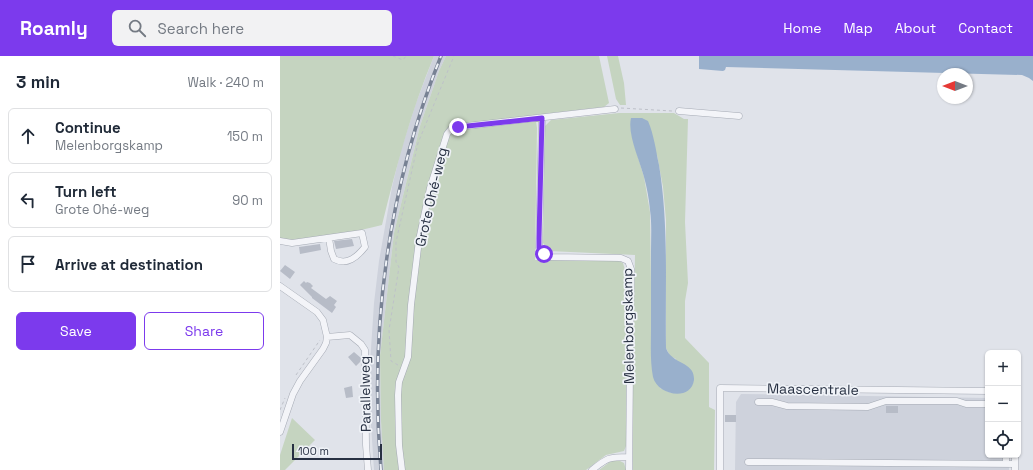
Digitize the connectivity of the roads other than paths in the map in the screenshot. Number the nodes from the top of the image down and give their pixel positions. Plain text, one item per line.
1 (615, 109) road end
2 (678, 111) road end
3 (739, 116) dead end
4 (542, 118) junction
5 (329, 238) junction
6 (280, 240) edge
7 (280, 286) edge
8 (326, 334) junction
9 (985, 391) edge
10 (758, 402) dead end
11 (985, 404) edge
12 (280, 432) edge
13 (629, 457) junction
14 (1006, 458) edge
15 (748, 462) dead end
16 (1006, 464) junction
17 (950, 467) edge
18 (1015, 467) edge
19 (368, 470) edge
20 (402, 470) edge
21 (592, 470) edge
22 (629, 470) edge
23 (720, 470) edge

1 - 4 street, Grote Ohé-weg
2 - 3 street
4 - 13 street, Melenborgskamp
4 - 20 street, Grote Ohé-weg
5 - 5 street
5 - 6 street
7 - 8 street
8 - 12 street
8 - 19 street, Parallelweg
9 - 23 street, Maascentrale
10 - 11 street
13 - 21 street
13 - 22 street, Melenborgskamp
14 - 16 street
15 - 17 street
16 - 17 street
16 - 18 street

